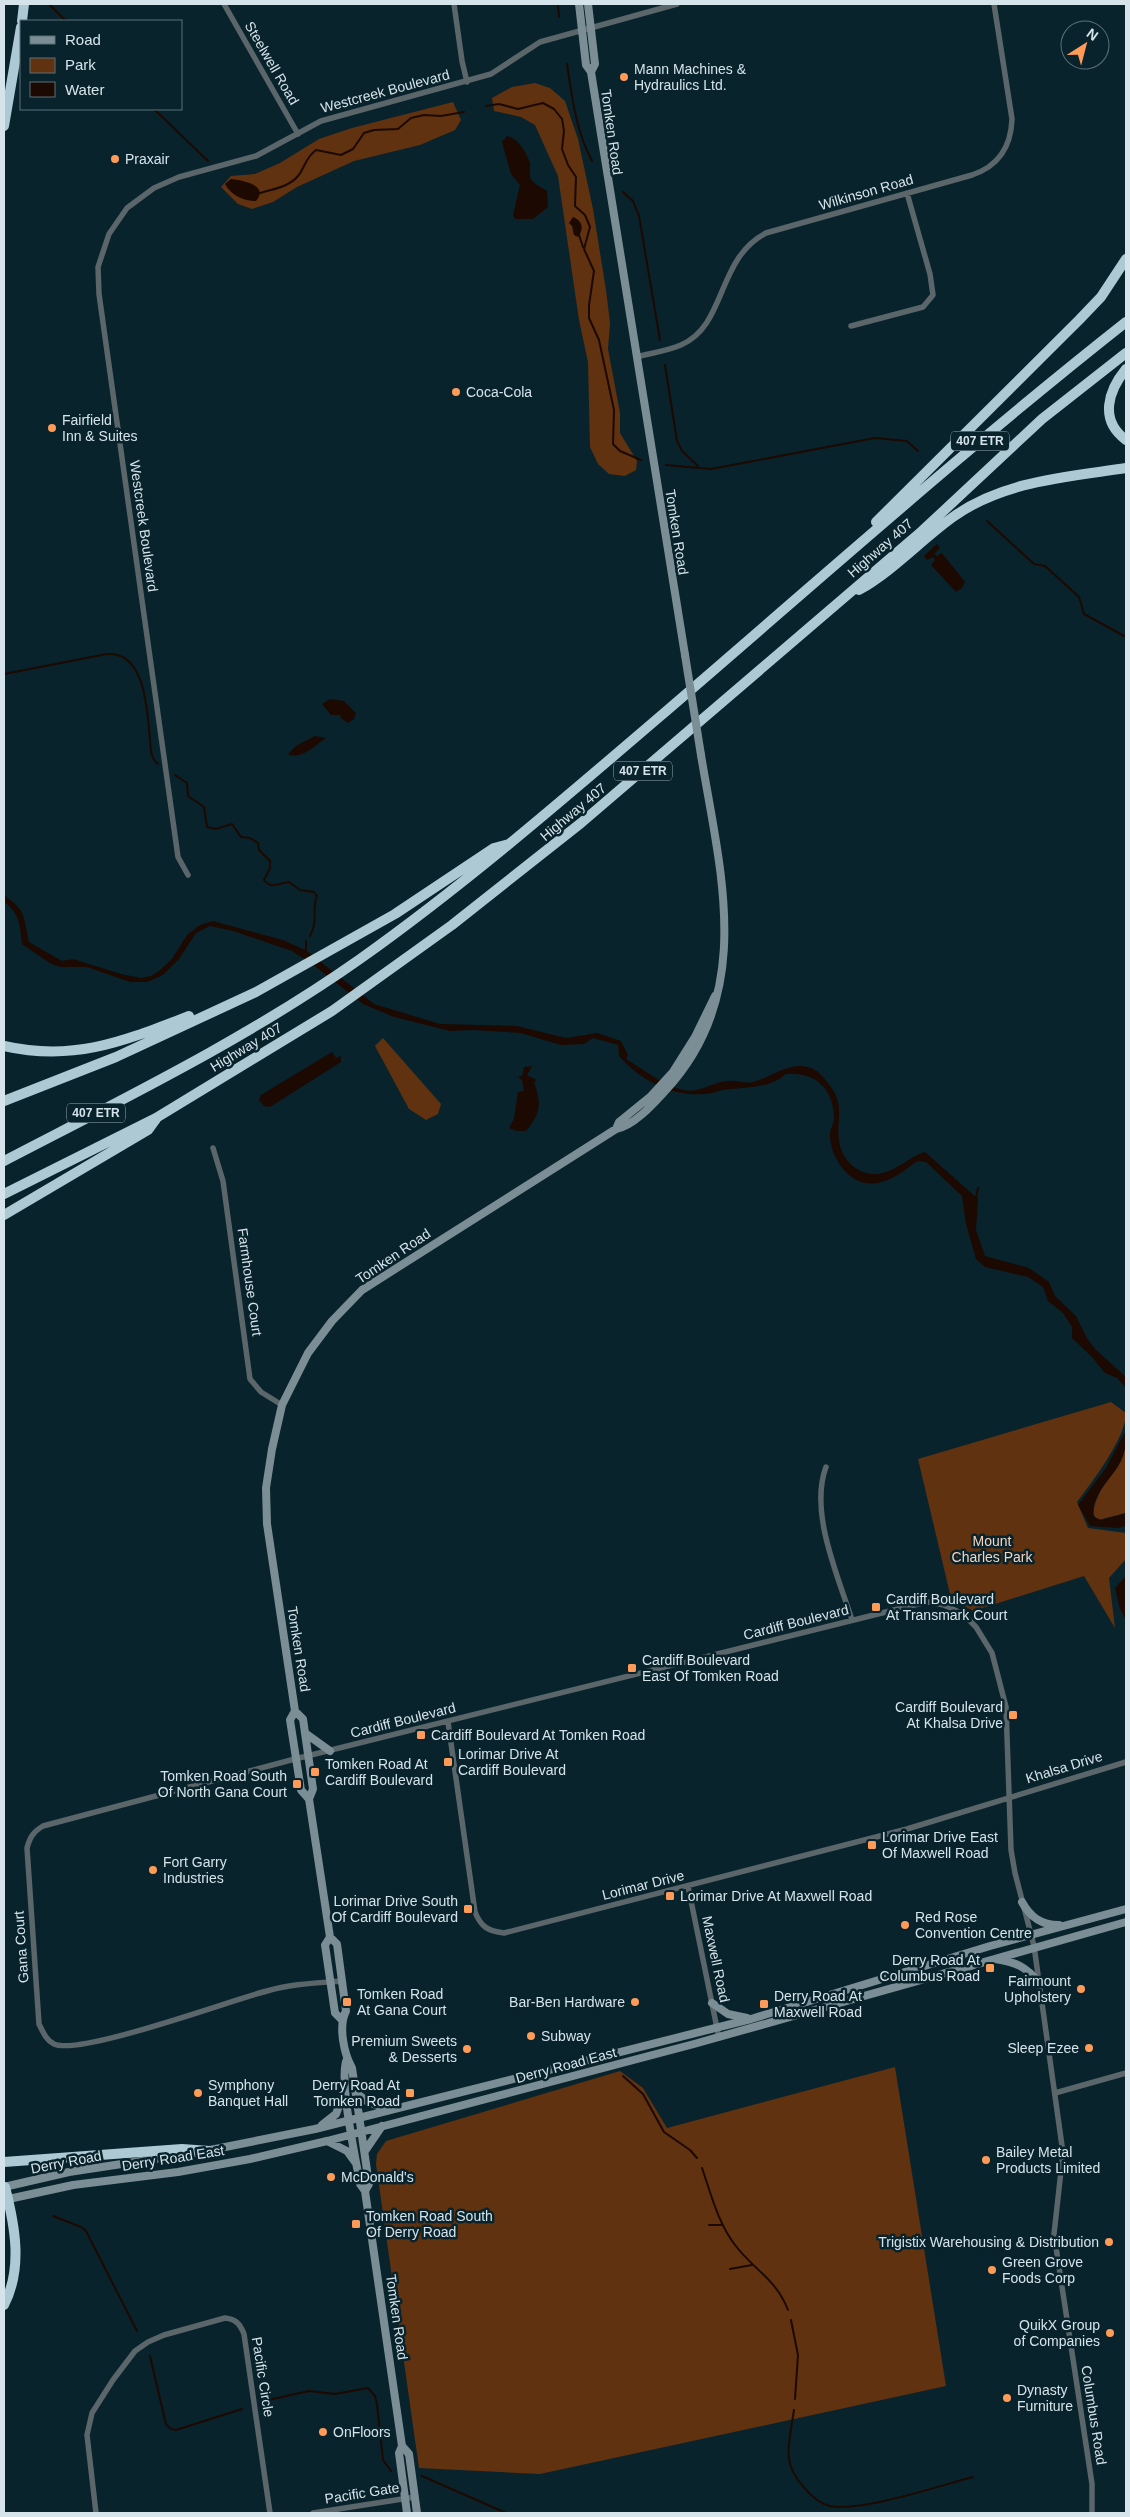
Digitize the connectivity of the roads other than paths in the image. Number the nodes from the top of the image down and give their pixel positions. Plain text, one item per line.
1 (24, 4) edge
2 (30, 4) edge
3 (224, 4) edge
4 (454, 4) edge
5 (579, 4) edge
6 (588, 4) edge
7 (677, 4) edge
8 (994, 4) edge
9 (22, 20) edge
10 (23, 20) edge
11 (591, 30) junction
12 (582, 32) junction
13 (20, 34) edge
14 (591, 72) junction
15 (468, 82) junction
16 (4, 126) edge
17 (298, 134) junction
18 (907, 193) junction
19 (1126, 259) edge
20 (1126, 322) edge
21 (852, 326) dead end
22 (1126, 353) edge
23 (636, 356) junction
24 (1126, 369) edge
25 (1126, 440) edge
26 (1126, 468) edge
27 (836, 564) junction
28 (841, 600) junction
29 (512, 843) junction
30 (188, 875) dead end
31 (219, 1009) junction
32 (4, 1046) edge
33 (4, 1101) edge
34 (156, 1118) junction
35 (213, 1148) dead end
36 (4, 1161) edge
37 (4, 1194) edge
38 (4, 1215) edge
39 (282, 1405) junction
40 (826, 1467) dead end
41 (852, 1620) junction
42 (296, 1712) junction
43 (448, 1722) junction
44 (305, 1733) junction
45 (330, 1751) junction
46 (308, 1756) junction
47 (296, 1759) junction
48 (1126, 1762) edge
49 (1010, 1797) junction
50 (308, 1799) junction
51 (688, 1886) junction
52 (1022, 1902) junction
53 (1126, 1909) edge
54 (1126, 1922) edge
55 (1066, 1925) junction
56 (1032, 1935) junction
57 (330, 1937) junction
58 (1034, 1946) junction
59 (990, 1959) junction
60 (342, 1981) junction
61 (331, 1982) junction
62 (1039, 1983) junction
63 (712, 2003) junction
64 (751, 2019) junction
65 (342, 2020) junction
66 (717, 2026) junction
67 (719, 2038) junction
68 (347, 2060) junction
69 (1126, 2073) edge
70 (346, 2088) junction
71 (356, 2093) junction
72 (1055, 2093) junction
73 (388, 2110) junction
74 (359, 2118) junction
75 (350, 2120) junction
76 (382, 2126) junction
77 (315, 2129) junction
78 (360, 2132) junction
79 (352, 2134) junction
80 (327, 2141) junction
81 (251, 2143) joint
82 (209, 2150) junction
83 (365, 2151) junction
84 (4, 2162) edge
85 (356, 2164) junction
86 (4, 2187) edge
87 (365, 2191) junction
88 (6, 2199) edge
89 (4, 2305) edge
90 (402, 2446) junction
91 (415, 2498) junction
92 (405, 2499) junction
93 (96, 2513) edge
94 (270, 2513) edge
95 (312, 2513) edge
96 (407, 2513) edge
97 (417, 2513) edge
98 (1092, 2513) edge

1 - 9 highway
2 - 10 highway
3 - 17 street, Steelwell Road
4 - 15 street
5 - 12 main road, Tomken Road
6 - 11 main road, Tomken Road
7 - 11 street, Westcreek Boulevard
8 - 18 street, Wilkinson Road
11 - 12 street, Westcreek Boulevard
11 - 14 main road, Tomken Road
12 - 14 main road, Tomken Road
12 - 15 street, Westcreek Boulevard
13 - 16 highway
14 - 23 main road, Tomken Road
15 - 17 street, Westcreek Boulevard
17 - 30 street, Westcreek Boulevard
18 - 21 street
18 - 23 street, Wilkinson Road
19 - 27 highway
20 - 27 highway, Highway 407 / 407 ETR
22 - 28 highway, Highway 407 / 407 ETR
23 - 39 main road, Tomken Road, bridge
24 - 25 highway
26 - 28 highway
27 - 29 highway, Highway 407 / 407 ETR
28 - 34 highway, Highway 407 / 407 ETR
29 - 31 highway
29 - 36 highway, Highway 407 / 407 ETR
31 - 32 highway
31 - 33 highway
34 - 37 highway, Highway 407 / 407 ETR
34 - 38 highway
35 - 39 street, Farmhouse Court
39 - 42 main road, Tomken Road
40 - 41 street
41 - 43 street, Cardiff Boulevard
41 - 49 street, Cardiff Boulevard
42 - 44 main road, Tomken Road
42 - 47 main road, Tomken Road
43 - 45 street, Cardiff Boulevard
43 - 51 street, Lorimar Drive
44 - 45 main road
44 - 46 main road, Tomken Road
45 - 46 street, Cardiff Boulevard
46 - 47 street, Gana Court
46 - 50 main road, Tomken Road
47 - 50 main road, Tomken Road
47 - 61 street, Gana Court
48 - 49 street, Khalsa Drive
49 - 51 street, Lorimar Drive
49 - 52 street, Cardiff Boulevard
50 - 57 main road, Tomken Road
51 - 63 street, Maxwell Road
52 - 55 main road
52 - 56 street, Cardiff Boulevard
53 - 55 main road, Derry Road East
54 - 58 main road, Derry Road East
55 - 56 main road, Derry Road East
56 - 58 street, Columbus Road
56 - 64 main road, Derry Road East
57 - 60 main road, Tomken Road
57 - 61 main road, Tomken Road
58 - 59 main road, Derry Road East
58 - 62 street, Columbus Road
59 - 62 main road
59 - 67 main road, Derry Road East
60 - 61 street, Gana Court
60 - 65 main road, Tomken Road
61 - 65 main road, Tomken Road
62 - 72 street, Columbus Road
63 - 64 main road
63 - 66 street, Maxwell Road
64 - 66 main road, Derry Road East
65 - 68 main road, Tomken Road
66 - 67 street, Maxwell Road
66 - 73 main road, Derry Road East
67 - 76 main road, Derry Road East
68 - 70 main road, Tomken Road
68 - 71 main road, Tomken Road
69 - 72 street
70 - 75 main road, Tomken Road
70 - 77 main road
71 - 73 main road
71 - 74 main road, Tomken Road
72 - 98 street, Columbus Road
73 - 74 main road, Derry Road East
74 - 75 main road, Derry Road East
74 - 78 main road, Tomken Road
75 - 77 main road, Derry Road East
75 - 79 main road, Tomken Road
76 - 78 main road, Derry Road East
76 - 83 main road
77 - 81 main road, Derry Road East
78 - 79 main road, Derry Road East
78 - 83 main road, Tomken Road
79 - 80 main road, Derry Road East
79 - 85 main road, Tomken Road
80 - 85 main road
80 - 88 main road, Derry Road East
81 - 82 main road, Derry Road
82 - 84 highway
82 - 86 main road, Derry Road
83 - 87 main road, Tomken Road
85 - 87 main road, Tomken Road
86 - 88 highway
87 - 90 main road, Tomken Road
88 - 89 highway
90 - 91 main road, Tomken Road
90 - 92 main road, Tomken Road
91 - 92 street, Pacific Gate
91 - 97 main road, Tomken Road
92 - 95 street, Pacific Gate
92 - 96 main road, Tomken Road
93 - 94 street, Pacific Circle

